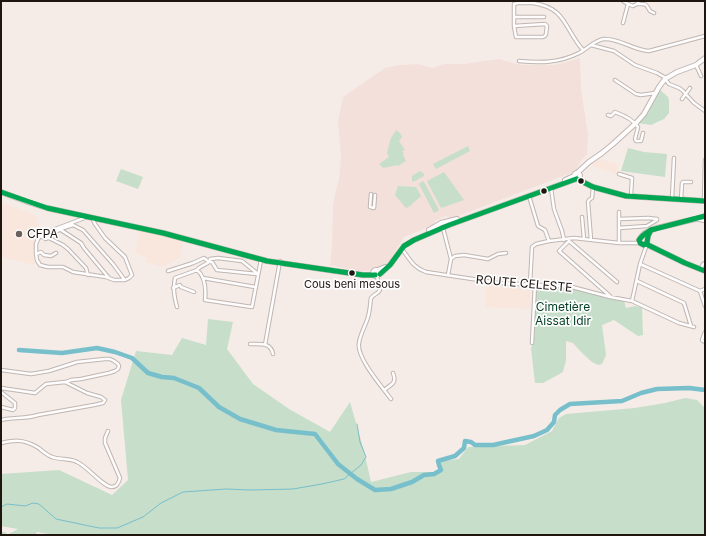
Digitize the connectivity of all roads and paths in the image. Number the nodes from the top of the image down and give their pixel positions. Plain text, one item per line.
1 (623, 1) edge
2 (519, 2) edge
3 (533, 2) edge
4 (638, 2) edge
5 (628, 4) junction
6 (654, 12) dead end
7 (514, 17) junction
8 (544, 17) dead end
9 (623, 24) dead end
10 (514, 26) junction
11 (705, 36) edge
12 (590, 45) junction
13 (583, 50) junction
14 (705, 59) edge
15 (518, 61) dead end
16 (696, 65) junction
17 (701, 76) dead end
18 (666, 79) junction
19 (615, 80) dead end
20 (690, 88) dead end
21 (655, 93) junction
22 (686, 94) junction
23 (682, 99) dead end
24 (705, 111) edge
25 (608, 115) dead end
26 (636, 122) junction
27 (643, 133) dead end
28 (674, 158) dead end
29 (705, 160) edge
30 (619, 174) dead end
31 (577, 177) junction
32 (691, 182) dead end
33 (593, 187) junction
34 (550, 188) junction
35 (1, 191) edge
36 (371, 194) dead end
37 (375, 195) dead end
38 (529, 195) junction
39 (631, 196) junction
40 (672, 200) junction
41 (681, 200) junction
42 (704, 201) edge
43 (619, 212) dead end
44 (705, 216) edge
45 (89, 217) junction
46 (582, 217) dead end
47 (619, 219) junction
48 (695, 219) junction
49 (705, 221) edge
50 (443, 226) junction
51 (619, 228) junction
52 (60, 230) junction
53 (40, 236) junction
54 (49, 238) junction
55 (584, 239) junction
56 (564, 240) junction
57 (590, 240) junction
58 (549, 241) junction
59 (569, 241) junction
60 (644, 241) junction
61 (619, 243) junction
62 (401, 249) junction
63 (56, 253) dead end
64 (506, 253) dead end
65 (36, 254) junction
66 (261, 259) junction
67 (451, 259) junction
68 (208, 262) junction
69 (279, 262) junction
70 (705, 263) edge
71 (640, 264) junction
72 (197, 270) junction
73 (703, 270) edge
74 (168, 271) dead end
75 (376, 273) junction
76 (258, 274) junction
77 (88, 275) junction
78 (448, 275) junction
79 (110, 278) junction
80 (203, 278) junction
81 (125, 280) junction
82 (637, 281) junction
83 (617, 282) dead end
84 (530, 284) junction
85 (535, 284) junction
86 (255, 287) junction
87 (173, 288) junction
88 (705, 289) edge
89 (700, 291) junction
90 (194, 292) dead end
91 (610, 297) junction
92 (632, 301) junction
93 (705, 306) edge
94 (176, 307) dead end
95 (705, 332) edge
96 (705, 342) edge
97 (532, 343) dead end
98 (250, 344) dead end
99 (265, 345) junction
100 (273, 354) dead end
101 (1, 370) edge
102 (393, 373) dead end
103 (65, 382) junction
104 (1, 388) edge
105 (384, 390) junction
106 (1, 392) edge
107 (391, 399) dead end
108 (1, 407) edge
109 (1, 420) edge
110 (108, 431) dead end
111 (1, 444) edge

1 - 5 street
2 - 3 street
2 - 7 street
3 - 13 street
4 - 5 street
4 - 6 street
5 - 9 street
7 - 8 street
7 - 10 street
10 - 10 street
11 - 12 street
12 - 13 street
12 - 18 street
13 - 15 street
14 - 16 main road
16 - 17 street
16 - 18 main road
18 - 21 main road
18 - 22 street
19 - 21 street
20 - 22 street
21 - 26 main road
22 - 23 street
22 - 24 street
25 - 26 street
26 - 27 street
26 - 31 main road
28 - 40 street
29 - 42 street
30 - 39 street
31 - 33 main road
31 - 34 main road
31 - 50 main road
32 - 41 street
33 - 39 main road
33 - 57 street
34 - 38 main road
34 - 56 street
35 - 45 main road
36 - 37 street
38 - 50 main road
38 - 58 street
39 - 40 main road
40 - 41 main road
41 - 42 main road
43 - 47 street
44 - 48 main road
45 - 53 street
45 - 66 main road
45 - 69 main road
45 - 81 street
46 - 55 street
47 - 51 street
47 - 51 street
48 - 49 street
48 - 60 main road
50 - 62 main road
50 - 67 street
50 - 75 main road
51 - 61 street
52 - 54 street
52 - 79 street
52 - 81 street
53 - 54 street
53 - 65 street
54 - 77 street
55 - 57 street
55 - 59 street
56 - 58 street
56 - 59 street
57 - 61 street
58 - 84 street
59 - 83 street
59 - 91 street
60 - 61 street
60 - 71 street
60 - 73 main road
62 - 75 main road
62 - 78 street, ROUTE CELESTE
63 - 65 street
64 - 67 street
65 - 77 street
66 - 69 main road
66 - 76 street
67 - 78 street
68 - 72 street
68 - 74 street
68 - 76 street
68 - 76 street
69 - 75 main road
69 - 99 street
70 - 73 street
71 - 82 street
71 - 89 street
72 - 80 street
72 - 87 street
75 - 105 street
76 - 86 street
77 - 79 street
78 - 84 street, ROUTE CELESTE
79 - 81 street
80 - 86 street
80 - 86 street
82 - 92 street
82 - 92 street, ROUTE CELESTE
84 - 85 street, ROUTE CELESTE
85 - 91 street, ROUTE CELESTE
85 - 97 street
87 - 90 street
87 - 94 street
88 - 89 street
89 - 93 street
91 - 92 street, ROUTE CELESTE
95 - 96 street
98 - 99 street
99 - 100 street
101 - 103 street
102 - 105 street
103 - 104 street
103 - 109 street
105 - 107 street
106 - 108 street
110 - 111 street

